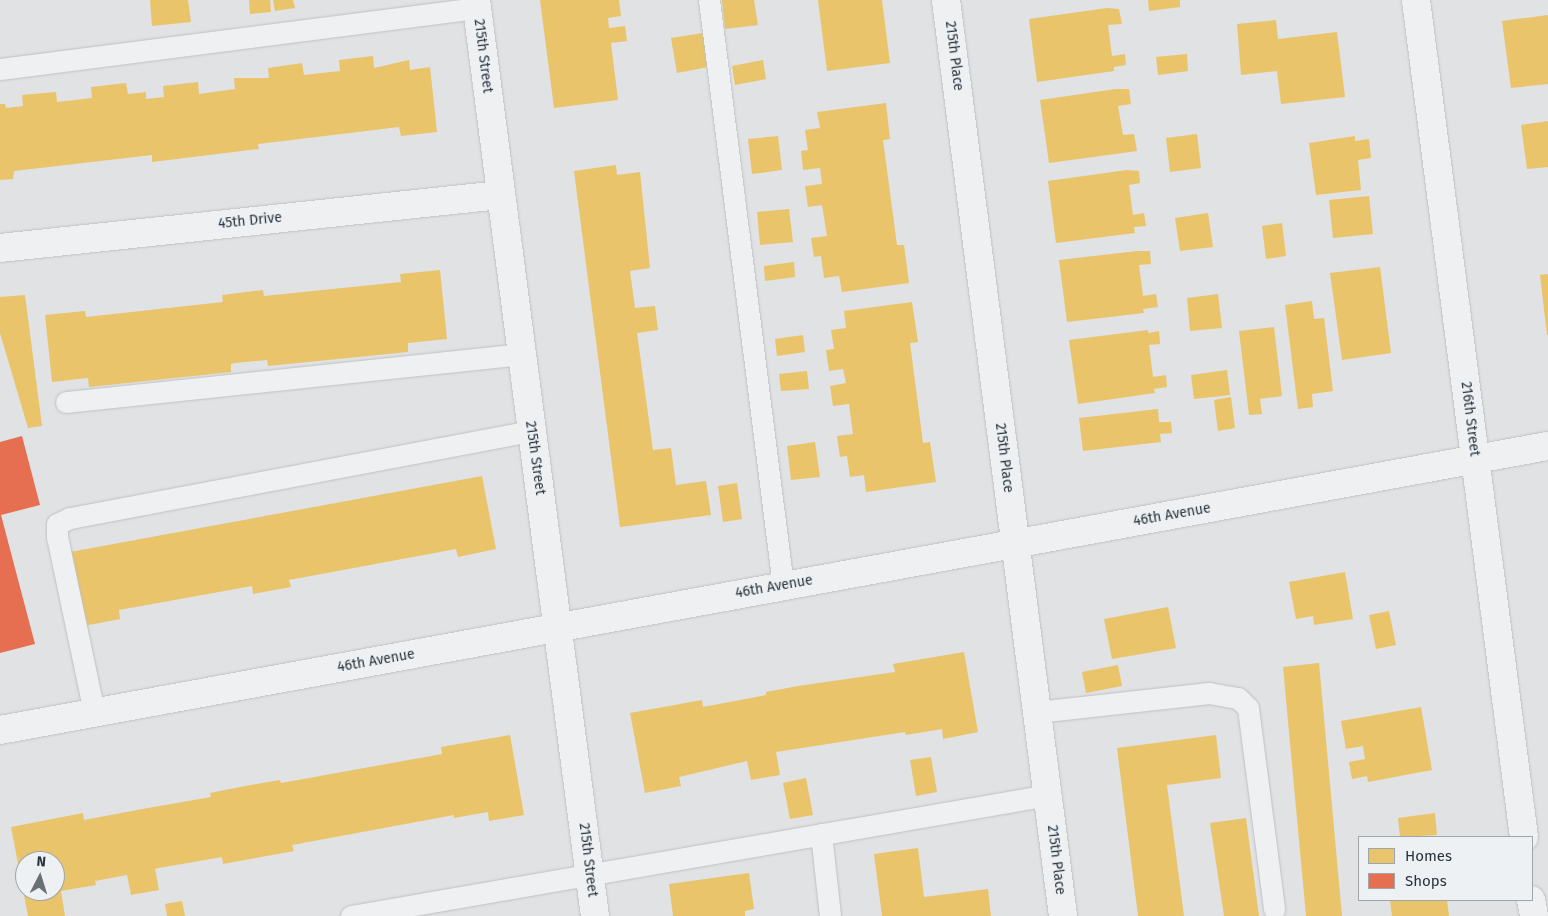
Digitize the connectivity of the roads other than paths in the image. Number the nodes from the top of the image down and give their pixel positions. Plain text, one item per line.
1 (709, 0) edge
2 (946, 0) edge
3 (1416, 0) edge
4 (476, 4) edge
5 (0, 69) edge
6 (500, 195) junction
7 (0, 248) edge
8 (521, 354) junction
9 (66, 402) dead end
10 (531, 431) junction
11 (1548, 446) edge
12 (1475, 459) junction
13 (1015, 543) junction
14 (783, 586) junction
15 (557, 628) junction
16 (94, 712) junction
17 (1037, 712) junction
18 (0, 730) edge
19 (1048, 795) junction
20 (821, 834) junction
21 (1524, 836) edge
22 (590, 875) junction
23 (1532, 901) edge
24 (1274, 909) dead end
25 (351, 916) edge
26 (595, 916) edge
27 (830, 916) edge
28 (1063, 916) edge
29 (1534, 916) edge

1 - 14 lane
2 - 13 street, 215th Place
3 - 12 street, 216th Street
4 - 5 lane
4 - 6 street, 215th Street
6 - 7 street, 45th Drive
6 - 8 street, 215th Street
8 - 9 lane
8 - 10 street, 215th Street
10 - 15 street, 215th Street
10 - 16 lane
11 - 12 street, 46th Avenue
12 - 13 street, 46th Avenue
12 - 21 street, 216th Street
13 - 14 street, 46th Avenue
13 - 17 street, 215th Place
14 - 15 street, 46th Avenue
15 - 16 street, 46th Avenue
15 - 22 street, 215th Street
16 - 18 street, 46th Avenue
17 - 19 street, 215th Place
17 - 24 lane
19 - 20 lane
19 - 28 street, 215th Place
20 - 22 lane
20 - 27 lane
22 - 25 lane
22 - 26 street, 215th Street
23 - 29 street

